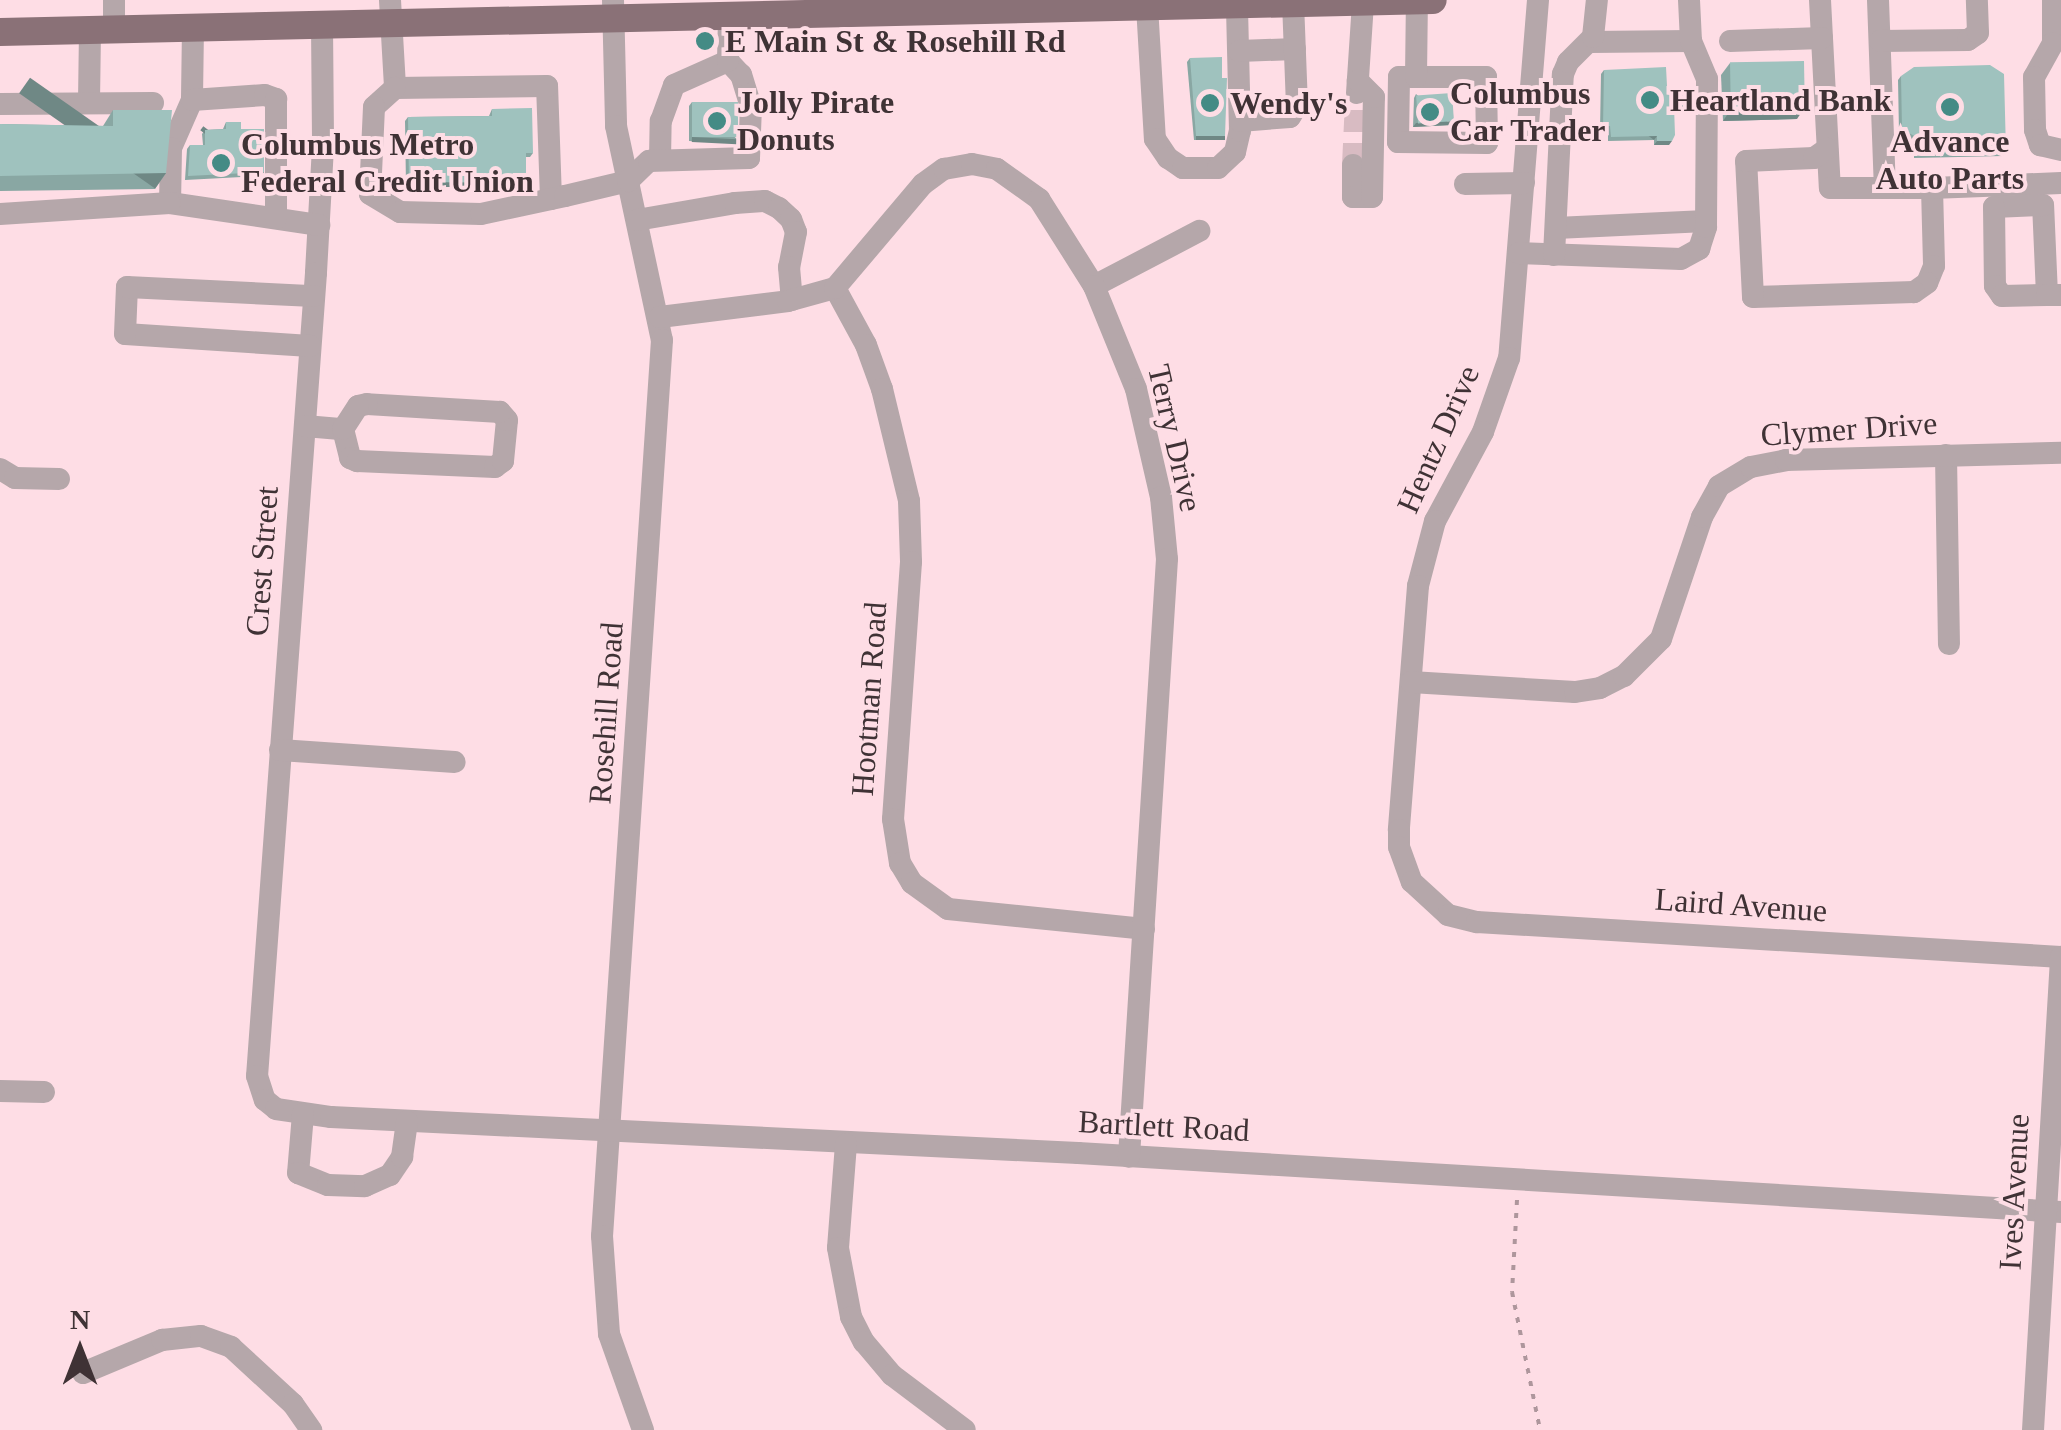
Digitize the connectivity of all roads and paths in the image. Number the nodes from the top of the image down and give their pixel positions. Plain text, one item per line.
1 (114, 0) edge
2 (1417, 0) edge
3 (1433, 0) edge
4 (1538, 0) edge
5 (1597, 0) edge
6 (1689, 0) edge
7 (1820, 0) edge
8 (1878, 0) edge
9 (1977, 0) edge
10 (2053, 0) edge
11 (1348, 1) edge
12 (1249, 3) edge
13 (1293, 3) junction
14 (1081, 4) edge
15 (1137, 4) edge
16 (1021, 5) edge
17 (927, 6) edge
18 (768, 7) edge
19 (613, 9) edge
20 (391, 12) edge
21 (730, 16) junction
22 (322, 24) junction
23 (193, 27) junction
24 (102, 29) junction
25 (0, 32) edge
26 (1822, 38) junction
27 (1691, 40) junction
28 (1880, 40) junction
29 (1730, 41) dead end
30 (1590, 42) junction
31 (2057, 43) edge
32 (1295, 49) junction
33 (1240, 50) junction
34 (728, 61) junction
35 (1416, 77) junction
36 (395, 88) junction
37 (192, 100) junction
38 (89, 102) junction
39 (153, 103) dead end
40 (0, 104) edge
41 (1240, 121) junction
42 (1827, 149) junction
43 (2061, 150) edge
44 (660, 160) junction
45 (1353, 165) tunnel mouth
46 (628, 181) junction
47 (1524, 182) junction
48 (2061, 182) edge
49 (1465, 184) dead end
50 (1885, 188) junction
51 (1932, 188) junction
52 (552, 198) junction
53 (170, 203) junction
54 (0, 214) edge
55 (276, 218) junction
56 (637, 220) junction
57 (1706, 222) junction
58 (319, 224) junction
59 (1556, 228) junction
60 (1199, 230) dead end
61 (1519, 253) junction
62 (1559, 256) junction
63 (1094, 286) junction
64 (834, 288) junction
65 (314, 296) junction
66 (792, 300) junction
67 (660, 317) junction
68 (310, 346) junction
69 (305, 426) junction
70 (342, 429) junction
71 (2061, 453) edge
72 (1946, 455) junction
73 (0, 468) edge
74 (58, 479) dead end
75 (1949, 644) dead end
76 (1411, 682) junction
77 (280, 750) junction
78 (455, 762) dead end
79 (1424, 898) joint
80 (1144, 928) junction
81 (2061, 958) edge
82 (0, 1091) edge
83 (44, 1092) dead end
84 (266, 1100) joint
85 (303, 1114) junction
86 (408, 1121) junction
87 (609, 1132) junction
88 (846, 1144) junction
89 (1128, 1156) junction
90 (1517, 1195) dead end
91 (2053, 1212) edge
92 (83, 1373) dead end
93 (311, 1430) edge
94 (642, 1430) edge
95 (965, 1430) edge
96 (1540, 1430) edge
97 (2033, 1430) edge

1 - 24 street
2 - 3 main road
2 - 11 main road
2 - 35 street
4 - 47 street, Hentz Drive
5 - 30 street
6 - 27 street
7 - 26 street
8 - 28 street
9 - 28 street
10 - 31 street
11 - 13 main road
11 - 45 street
12 - 13 main road
12 - 15 main road
12 - 33 street
13 - 32 street
14 - 15 main road
14 - 16 main road
15 - 41 street
16 - 17 main road
17 - 18 main road
18 - 21 main road
19 - 20 main road
19 - 21 main road
19 - 46 street, Rosehill Road
20 - 22 main road
20 - 36 street
21 - 34 street
22 - 23 main road
22 - 58 street, Crest Street
23 - 24 main road
23 - 37 street
24 - 25 main road
24 - 38 street
26 - 29 street
26 - 42 street
27 - 30 street
27 - 57 street
28 - 50 street
30 - 59 street
31 - 43 street
32 - 33 street
32 - 41 street
33 - 41 street
34 - 44 street
34 - 44 street
35 - 35 street
36 - 52 street
36 - 52 street
37 - 53 street
37 - 55 street
38 - 39 street
38 - 40 street
42 - 50 street
42 - 51 street
44 - 46 street
46 - 52 street
46 - 56 street, Rosehill Road
47 - 49 street
47 - 61 street, Hentz Drive
48 - 51 street
50 - 51 street
53 - 54 street
53 - 55 street
55 - 58 street
56 - 66 street
56 - 67 street, Rosehill Road
57 - 59 street
57 - 62 street
58 - 65 street, Crest Street
59 - 62 street
60 - 63 street
61 - 62 street
61 - 76 street, Hentz Drive
63 - 64 street, Terry Drive
63 - 80 street, Terry Drive
64 - 66 street
64 - 80 street, Hootman Road
65 - 68 street, Crest Street
65 - 68 street
66 - 67 street
67 - 87 street, Rosehill Road
68 - 69 street, Crest Street
69 - 70 street
69 - 77 street, Crest Street
70 - 70 street
71 - 72 street, Clymer Drive
72 - 75 street
72 - 76 street, Clymer Drive
73 - 74 street
76 - 79 street, Hentz Drive
77 - 78 street
77 - 84 street, Crest Street
79 - 81 street, Laird Avenue
80 - 89 street, Terry Drive
81 - 91 street, Ives Avenue
82 - 83 street
84 - 85 street, Bartlett Road
85 - 86 street, Bartlett Road
85 - 86 street
86 - 87 street, Bartlett Road
87 - 88 street, Bartlett Road
87 - 94 street, Rosehill Road
88 - 89 street, Bartlett Road
88 - 95 street
89 - 91 street, Bartlett Road
90 - 96 path
91 - 97 street, Ives Avenue
92 - 93 street

